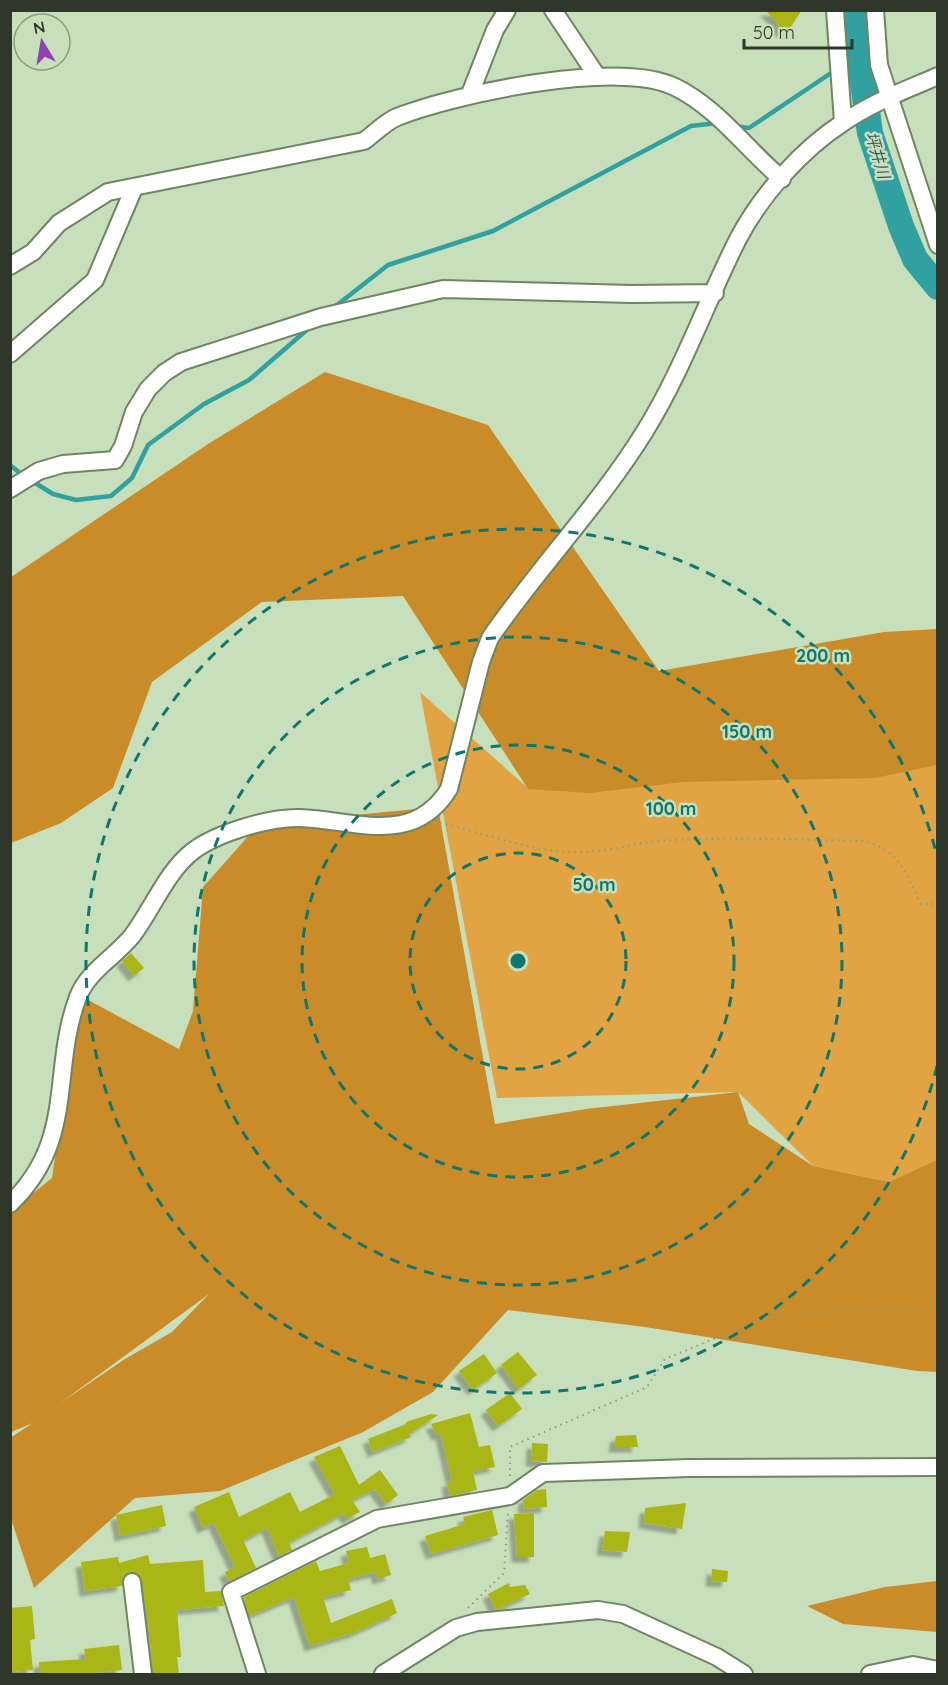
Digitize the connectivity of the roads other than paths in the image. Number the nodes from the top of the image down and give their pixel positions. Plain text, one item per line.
1 (507, 10) edge
2 (553, 10) edge
3 (835, 10) edge
4 (875, 10) edge
5 (597, 76) junction
6 (938, 76) edge
7 (470, 94) junction
8 (885, 99) junction
9 (847, 120) junction
10 (782, 179) junction
11 (134, 189) junction
12 (930, 202) edge
13 (938, 246) edge
14 (10, 266) edge
15 (715, 293) junction
16 (10, 354) edge
17 (10, 489) edge
18 (10, 1204) edge
19 (938, 1467) edge
20 (132, 1582) dead end
21 (938, 1670) edge
22 (143, 1674) edge
23 (257, 1674) edge
24 (383, 1674) edge
25 (744, 1674) edge
26 (870, 1674) edge

1 - 7 street
2 - 5 street
3 - 9 street
4 - 8 street
5 - 7 street
5 - 10 street
6 - 8 street
7 - 11 street
8 - 9 street
8 - 12 street
9 - 10 street
10 - 15 street
11 - 14 street
11 - 16 street
12 - 13 street
15 - 17 street
15 - 18 street
19 - 23 street
20 - 22 street
21 - 26 street
24 - 25 street

